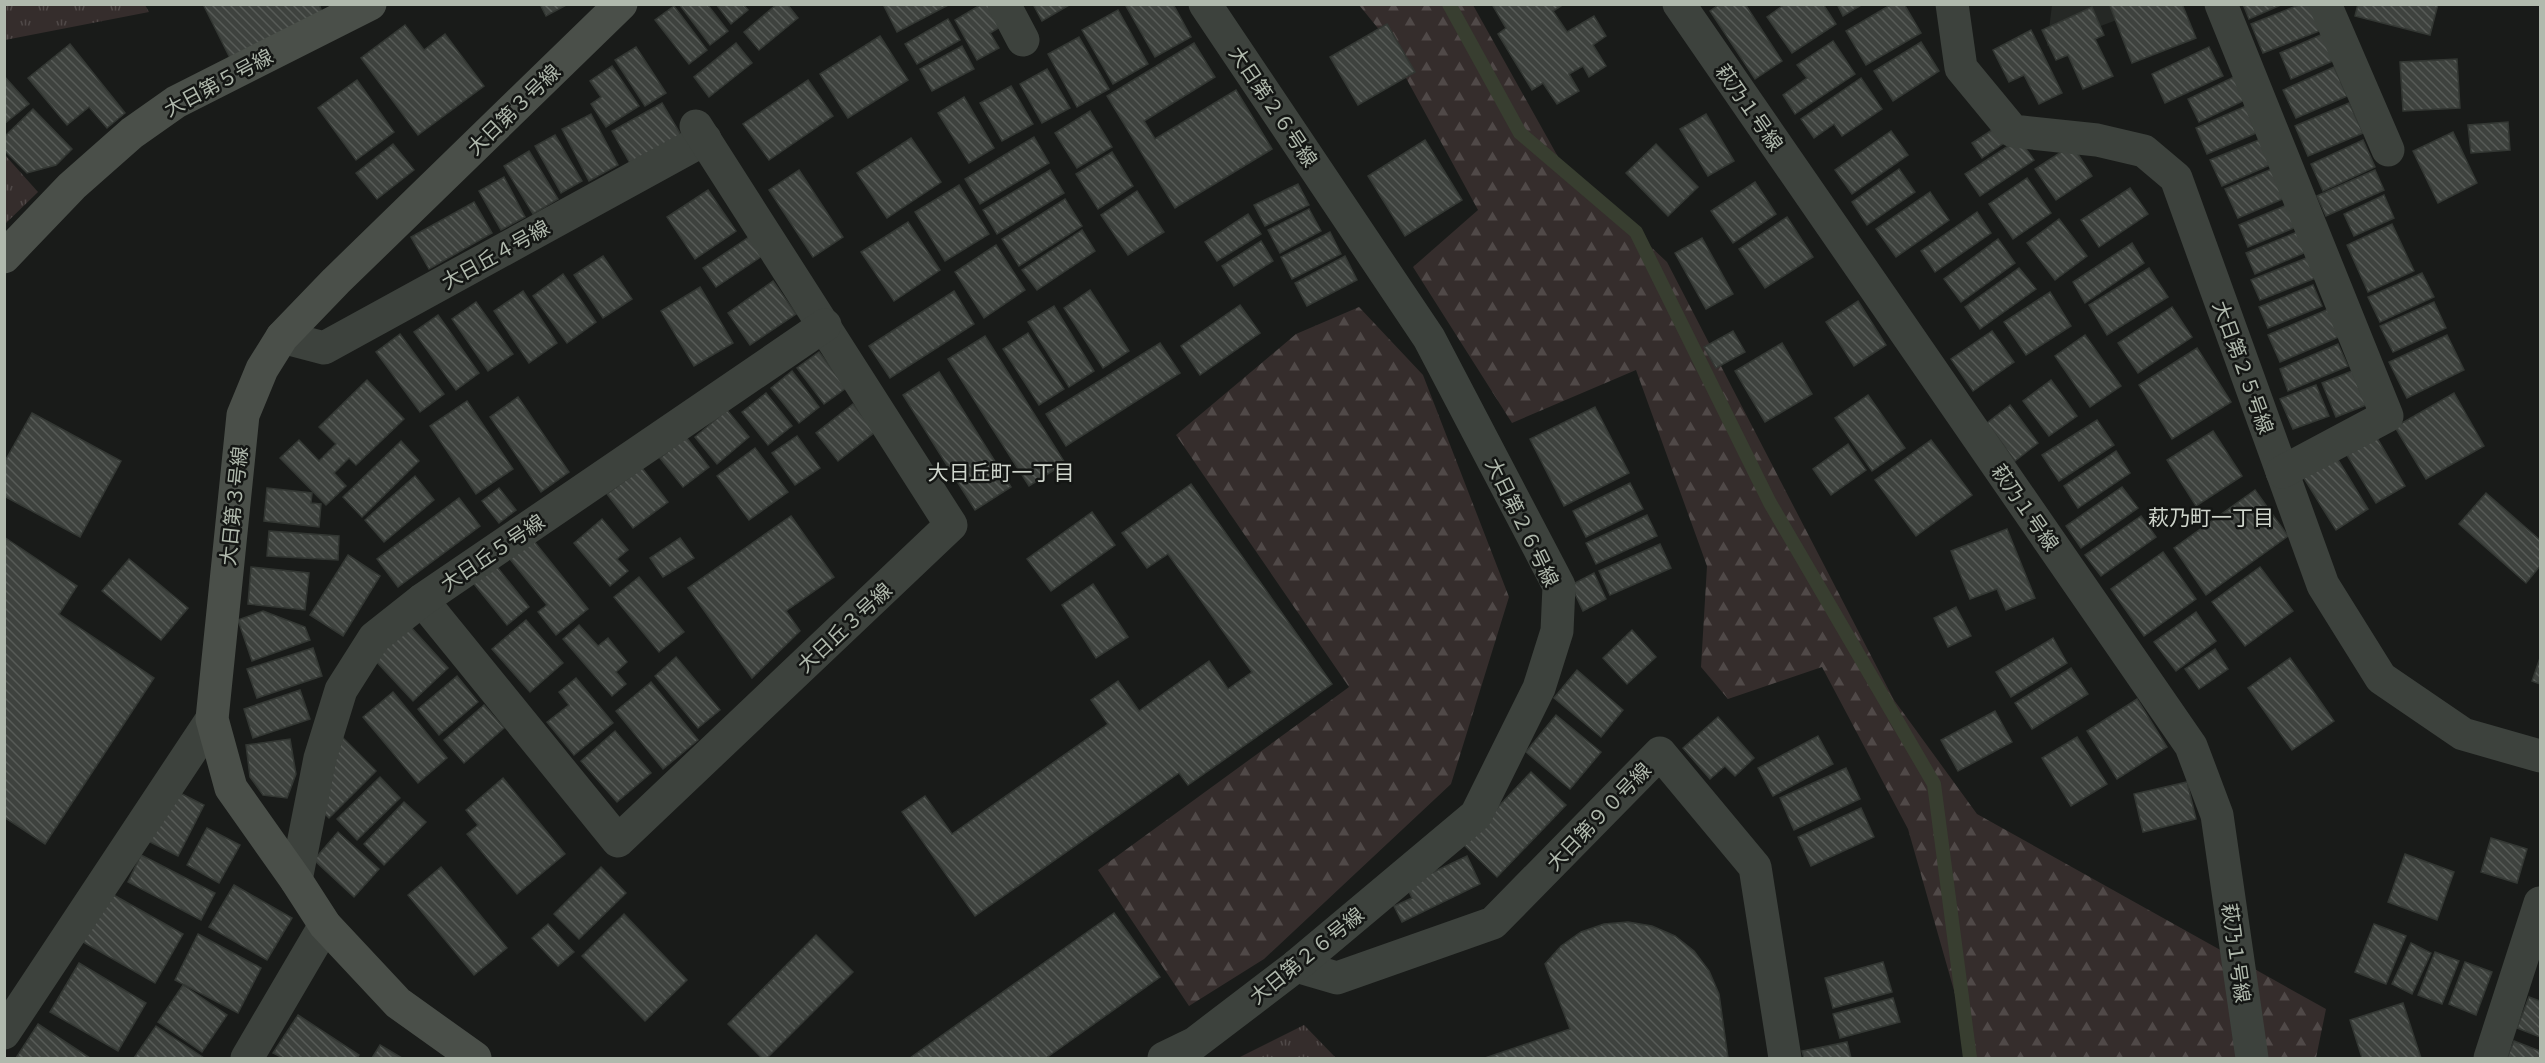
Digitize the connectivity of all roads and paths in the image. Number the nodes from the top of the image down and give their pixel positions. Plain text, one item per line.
1 (370, 4) edge
2 (621, 4) edge
3 (1004, 4) edge
4 (1205, 4) edge
5 (1679, 4) edge
6 (1952, 4) edge
7 (2221, 4) edge
8 (2325, 4) edge
9 (1023, 40) dead end
10 (700, 132) joint
11 (2388, 150) dead end
12 (4, 257) edge
13 (825, 326) junction
14 (282, 338) junction
15 (2282, 472) junction
16 (422, 600) junction
17 (212, 719) junction
18 (2541, 756) edge
19 (296, 880) junction
20 (2541, 903) edge
21 (325, 925) junction
22 (1296, 966) junction
23 (4, 1033) edge
24 (475, 1058) edge
25 (248, 1059) edge
26 (1164, 1059) edge
27 (1785, 1059) edge
28 (2252, 1059) edge
29 (2490, 1059) edge

1 - 12 street, 大日第５号線
2 - 14 street, 大日第３号線
3 - 9 street
4 - 22 street, 大日第２６号線
5 - 28 street, 萩乃１号線
6 - 15 street, 大日第２５号線
7 - 15 street
8 - 11 street
10 - 13 street, 大日丘３号線
10 - 14 street, 大日丘４号線
13 - 16 street, 大日丘５号線
13 - 16 street, 大日丘３号線
14 - 17 street, 大日第３号線
15 - 18 street, 大日第２５号線
16 - 19 street, 大日丘５号線
17 - 19 street, 大日第３号線
17 - 23 street
19 - 21 street, 大日第３号線
20 - 29 street
21 - 24 street, 大日第３号線
21 - 25 street
22 - 26 street, 大日第２６号線
22 - 27 street, 大日第９０号線

